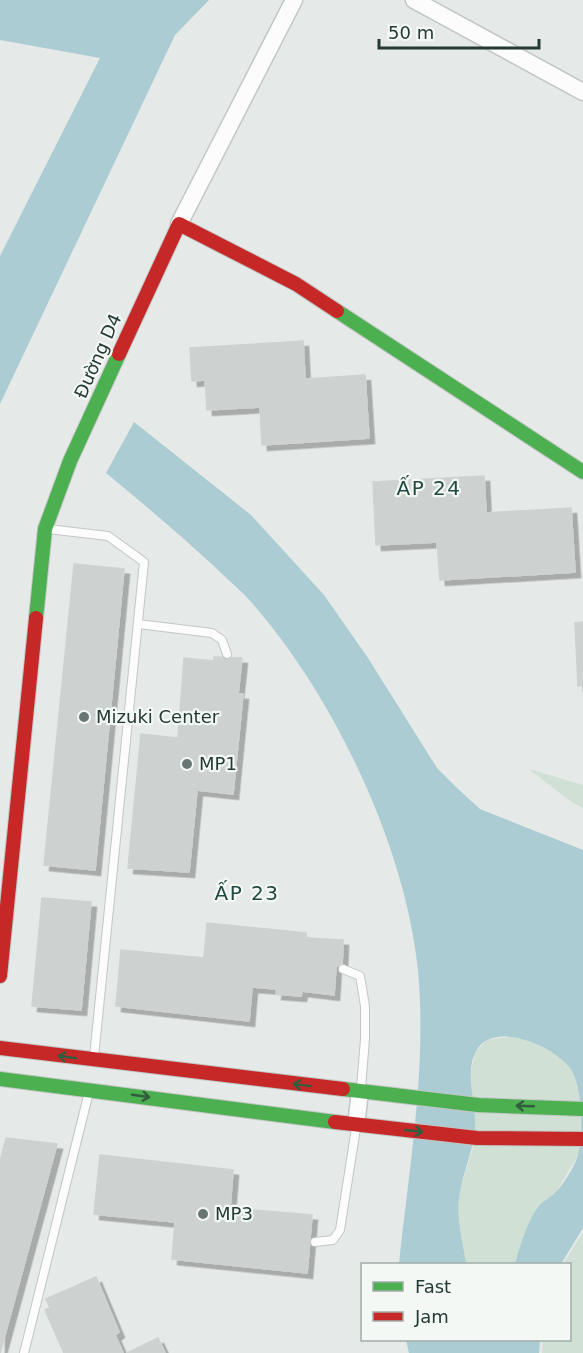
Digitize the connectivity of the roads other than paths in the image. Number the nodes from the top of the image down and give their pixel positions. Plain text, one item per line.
1 (294, 0) edge
2 (414, 0) edge
3 (583, 92) edge
4 (179, 224) junction
5 (583, 472) edge
6 (45, 529) junction
7 (138, 624) junction
8 (227, 654) dead end
9 (343, 969) dead end
10 (0, 976) edge
11 (0, 1047) edge
12 (94, 1060) junction
13 (0, 1079) edge
14 (90, 1089) junction
15 (360, 1092) junction
16 (578, 1108) edge
17 (356, 1125) junction
18 (576, 1138) edge
19 (315, 1242) dead end
20 (24, 1353) edge

1 - 4 street
2 - 3 street
4 - 5 street
4 - 6 street, Đường D4
6 - 7 lane
6 - 10 street, Đường D4
7 - 8 lane
7 - 12 lane
9 - 15 lane
12 -> 11 street
15 -> 12 street
13 - 14 street
14 -> 17 street
14 - 20 lane
16 -> 15 street
15 - 17 street
17 -> 18 street
17 - 19 lane

